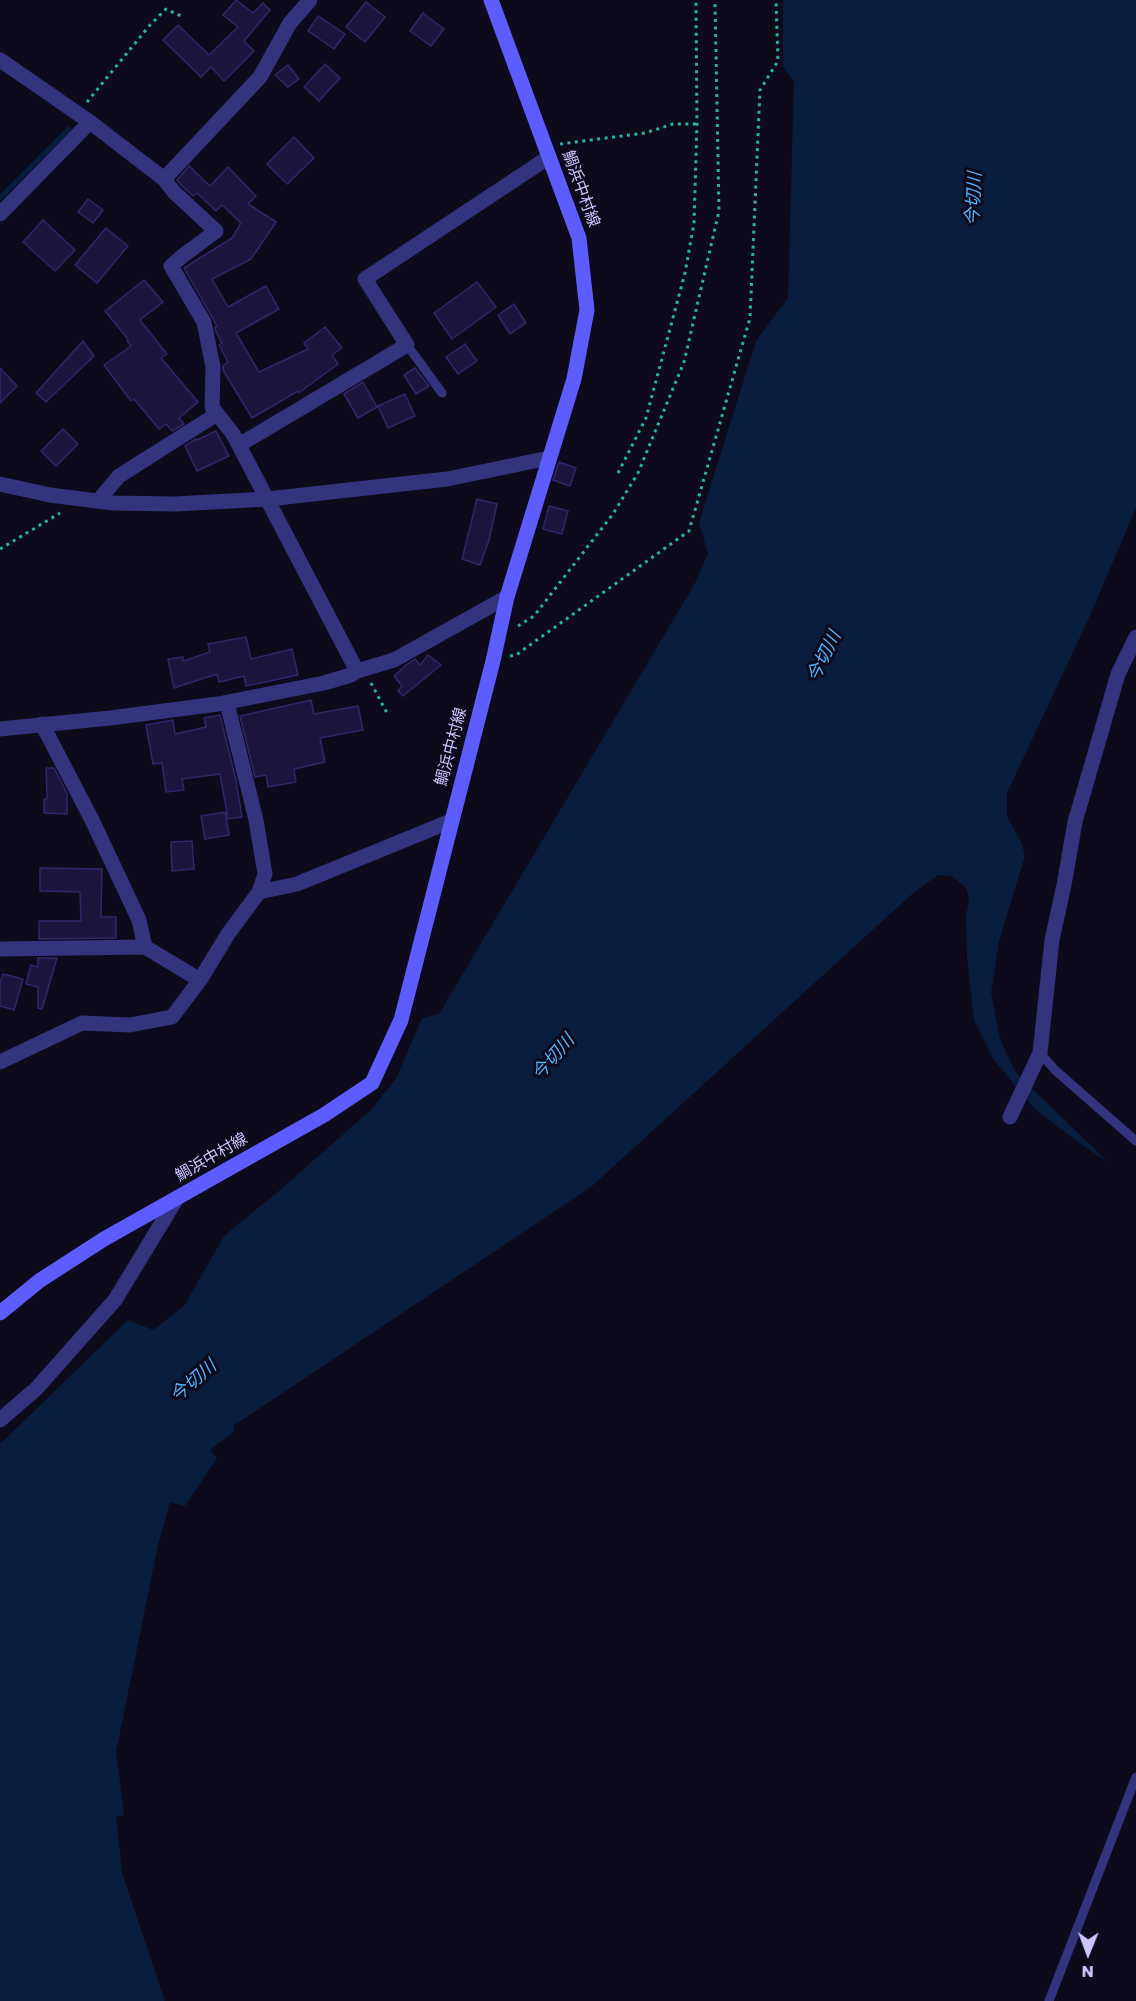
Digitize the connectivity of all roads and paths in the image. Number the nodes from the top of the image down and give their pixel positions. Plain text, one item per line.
1 (310, 0) edge
2 (491, 0) edge
3 (696, 0) edge
4 (715, 0) edge
5 (776, 0) edge
6 (181, 16) dead end
7 (0, 60) edge
8 (84, 118) junction
9 (697, 124) junction
10 (547, 152) junction
11 (164, 179) junction
12 (0, 214) edge
13 (407, 345) junction
14 (442, 393) dead end
15 (217, 414) junction
16 (238, 445) junction
17 (549, 459) junction
18 (618, 473) dead end
19 (0, 484) edge
20 (268, 499) junction
21 (91, 500) junction
22 (0, 549) edge
23 (507, 597) junction
24 (1136, 637) edge
25 (498, 639) junction
26 (493, 661) junction
27 (360, 670) junction
28 (227, 703) junction
29 (387, 713) dead end
30 (42, 724) junction
31 (0, 729) edge
32 (451, 821) junction
33 (259, 892) junction
34 (145, 948) junction
35 (0, 949) edge
36 (200, 980) junction
37 (1040, 1053) junction
38 (0, 1062) edge
39 (1010, 1117) dead end
40 (1136, 1141) edge
41 (177, 1198) junction
42 (0, 1313) edge
43 (0, 1420) edge
44 (1136, 1777) edge
45 (1049, 2001) edge

1 - 11 street
2 - 10 main road, 鯛浜中村線
3 - 9 path
4 - 25 path
5 - 26 path
6 - 8 path
7 - 8 street
8 - 11 street
8 - 12 street
9 - 10 path
9 - 18 path
10 - 13 street
10 - 17 main road, 鯛浜中村線
11 - 15 street
13 - 14 lane
13 - 16 street
15 - 16 street
15 - 21 street
16 - 20 street
17 - 20 street
17 - 23 main road, 鯛浜中村線
19 - 21 street
20 - 21 street
20 - 27 street
21 - 22 path
23 - 25 main road, 鯛浜中村線
23 - 27 street
24 - 37 street
25 - 26 main road, 鯛浜中村線
26 - 32 main road, 鯛浜中村線
27 - 28 street
27 - 29 path
28 - 30 street
28 - 33 street
30 - 31 street
30 - 34 street
32 - 33 street
32 - 41 main road, 鯛浜中村線
33 - 36 street
34 - 35 street
34 - 36 street
36 - 38 street
37 - 39 street
37 - 40 lane
41 - 42 main road, 鯛浜中村線
41 - 43 street
44 - 45 lane

